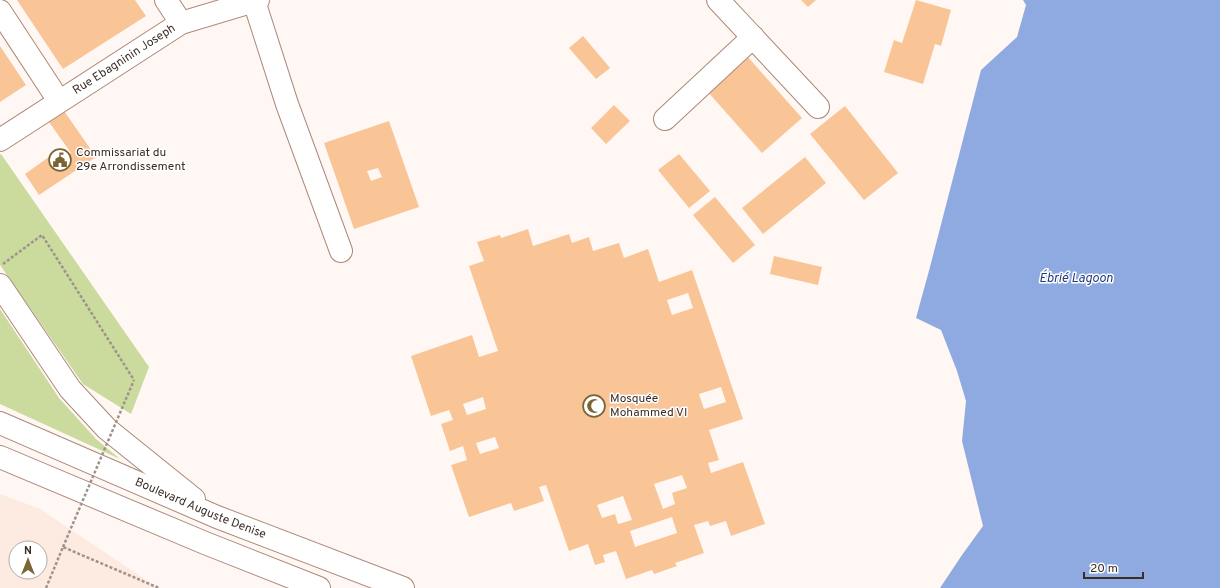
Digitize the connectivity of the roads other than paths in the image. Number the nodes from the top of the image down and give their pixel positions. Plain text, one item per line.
1 (166, 0) edge
2 (718, 0) edge
3 (256, 1) edge
4 (0, 11) edge
5 (182, 23) junction
6 (753, 37) junction
7 (59, 101) junction
8 (818, 107) dead end
9 (665, 119) dead end
10 (0, 140) edge
11 (341, 251) dead end
12 (0, 285) edge
13 (0, 423) edge
14 (0, 457) edge
15 (217, 517) junction
16 (319, 588) edge
17 (403, 588) edge

1 - 5 main road
2 - 6 main road
3 - 5 main road, Rue Ebagninin Joseph
3 - 11 main road
4 - 7 main road
5 - 7 main road, Rue Ebagninin Joseph
6 - 8 main road
6 - 9 main road
7 - 10 main road, Rue Ebagninin Joseph
12 - 15 main road
13 - 15 main road, Boulevard Auguste Denise
14 - 16 main road
15 - 17 main road, Boulevard Auguste Denise

